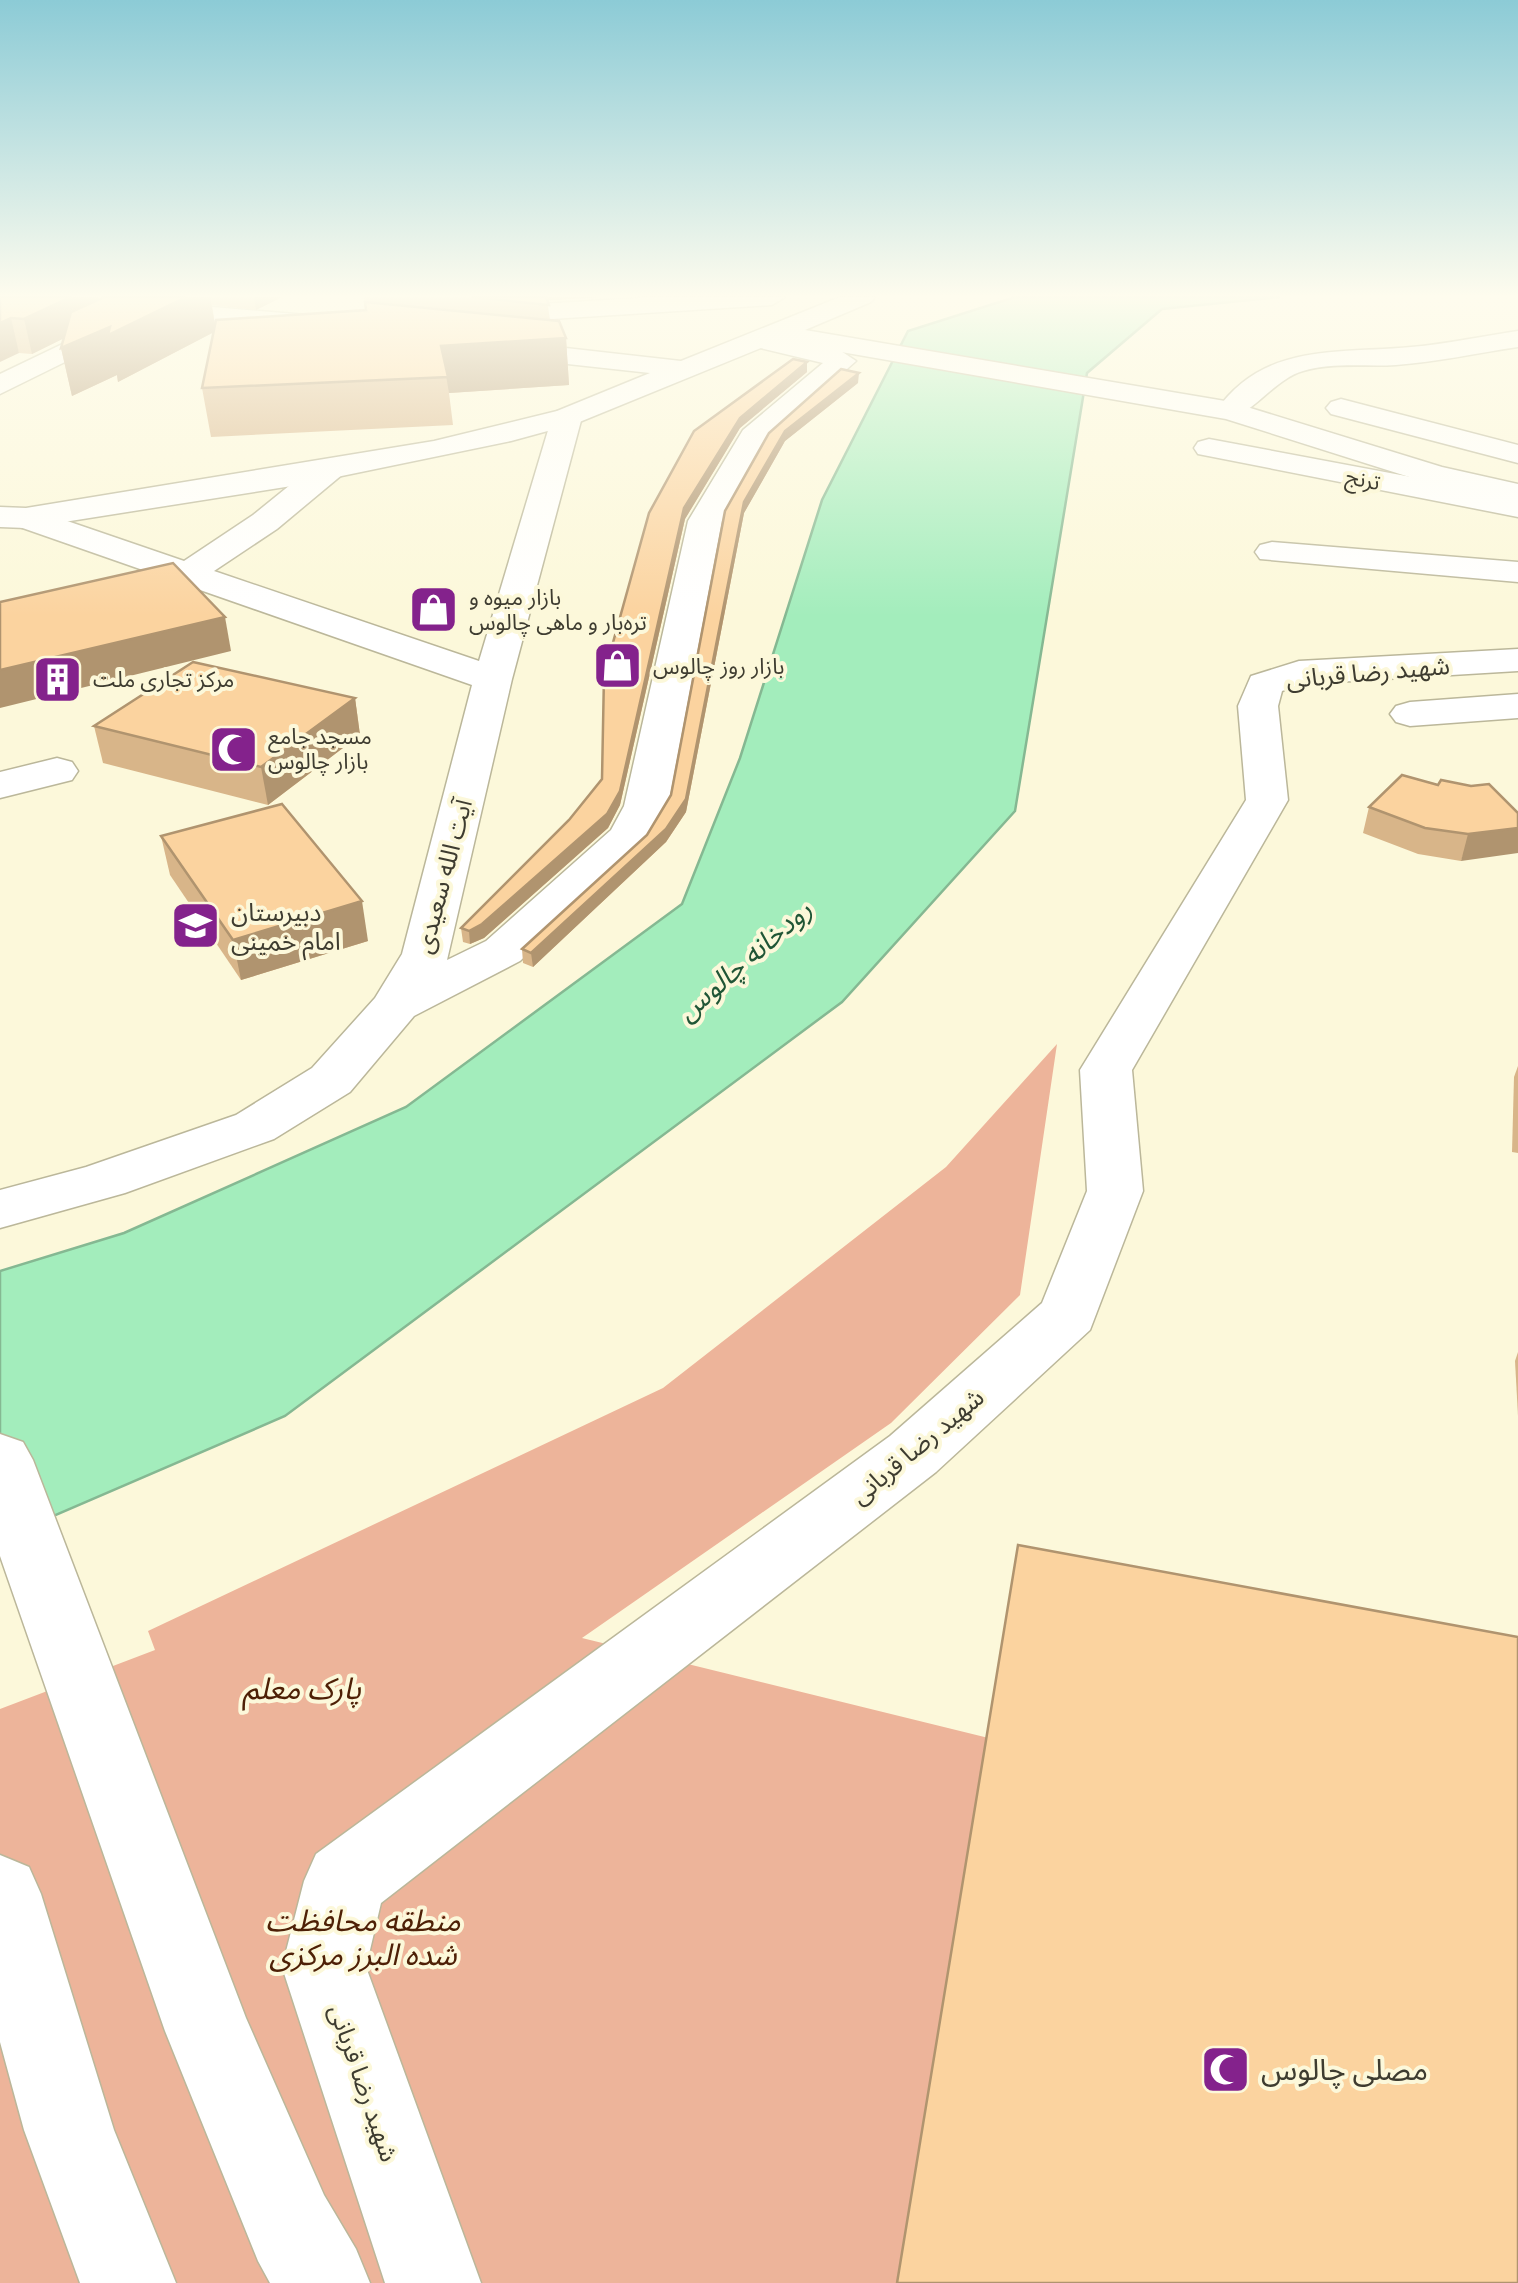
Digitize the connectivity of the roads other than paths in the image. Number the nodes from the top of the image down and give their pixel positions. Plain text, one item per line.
1 (532, 404) edge
2 (599, 404) edge
3 (793, 404) edge
4 (1182, 404) edge
5 (1238, 404) edge
6 (1342, 408) dead end
7 (1232, 412) junction
8 (566, 417) junction
9 (1209, 448) dead end
10 (1518, 454) edge
11 (345, 465) junction
12 (1518, 494) edge
13 (1518, 506) edge
14 (19, 522) edge
15 (1272, 552) dead end
16 (1518, 572) edge
17 (187, 574) junction
18 (1516, 674) edge
19 (494, 679) junction
20 (1410, 714) dead end
21 (57, 770) dead end
22 (0, 785) edge
23 (396, 1005) junction
24 (0, 1209) edge
25 (0, 1460) edge
26 (0, 1894) edge
27 (128, 2283) edge
28 (322, 2283) edge
29 (434, 2283) edge

1 - 11 street
2 - 8 street
3 - 23 street
4 - 7 street
5 - 7 street
6 - 10 street
7 - 12 street
8 - 11 street
8 - 19 street, آیت الله سعیدی
9 - 13 street, ترنج
11 - 14 street
11 - 17 street
14 - 17 street
15 - 16 street
17 - 19 street
18 - 20 street
18 - 29 street, شهید رضا قربانی
19 - 23 street, آیت الله سعیدی
21 - 22 street
23 - 24 street, آیت الله سعیدی
25 - 28 street
26 - 27 street

